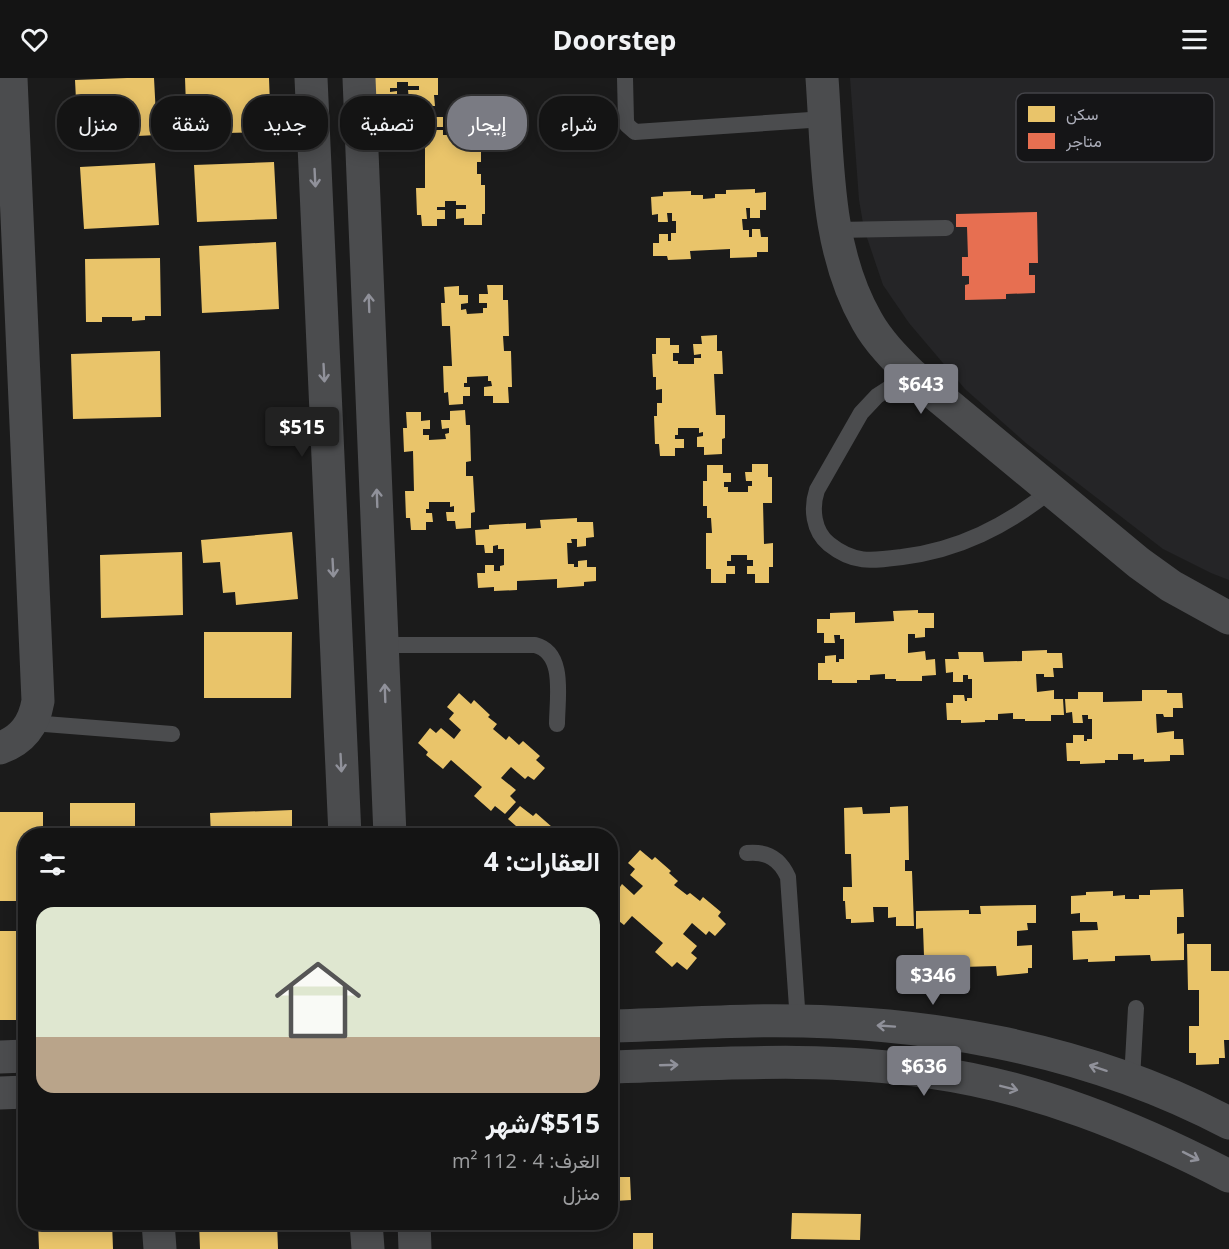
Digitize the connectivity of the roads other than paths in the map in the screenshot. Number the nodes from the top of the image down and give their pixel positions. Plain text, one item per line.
1 (11, 78) edge
2 (311, 78) edge
3 (359, 78) edge
4 (625, 78) edge
5 (822, 78) edge
6 (825, 119) junction
7 (946, 228) dead end
8 (836, 230) junction
9 (911, 374) junction
10 (1050, 491) junction
11 (1229, 618) edge
12 (383, 645) junction
13 (32, 723) junction
14 (557, 724) dead end
15 (172, 734) dead end
16 (0, 748) edge
17 (345, 828) edge
18 (390, 828) edge
19 (747, 853) dead end
20 (1136, 1008) dead end
21 (798, 1022) junction
22 (618, 1026) edge
23 (18, 1056) edge
24 (0, 1057) edge
25 (618, 1067) edge
26 (1132, 1079) junction
27 (18, 1092) edge
28 (0, 1093) edge
29 (1229, 1123) edge
30 (1229, 1176) edge
31 (159, 1230) edge
32 (367, 1230) edge
33 (414, 1230) edge
34 (160, 1249) edge
35 (368, 1249) edge
36 (415, 1249) edge

1 - 13 street
2 -> 17 street
12 -> 3 street
4 - 6 lane
5 - 6 street
6 - 8 street
7 - 8 lane
8 - 9 street
9 - 10 street
9 - 10 lane
10 - 11 street
12 - 14 lane
18 -> 12 street
13 - 15 lane
13 - 16 street
19 - 21 lane
20 - 26 lane
21 - 22 street
26 -> 21 street
23 - 24 street
25 -> 30 street
26 - 29 street
27 - 28 street
31 - 34 street
32 - 35 street
33 - 36 street

